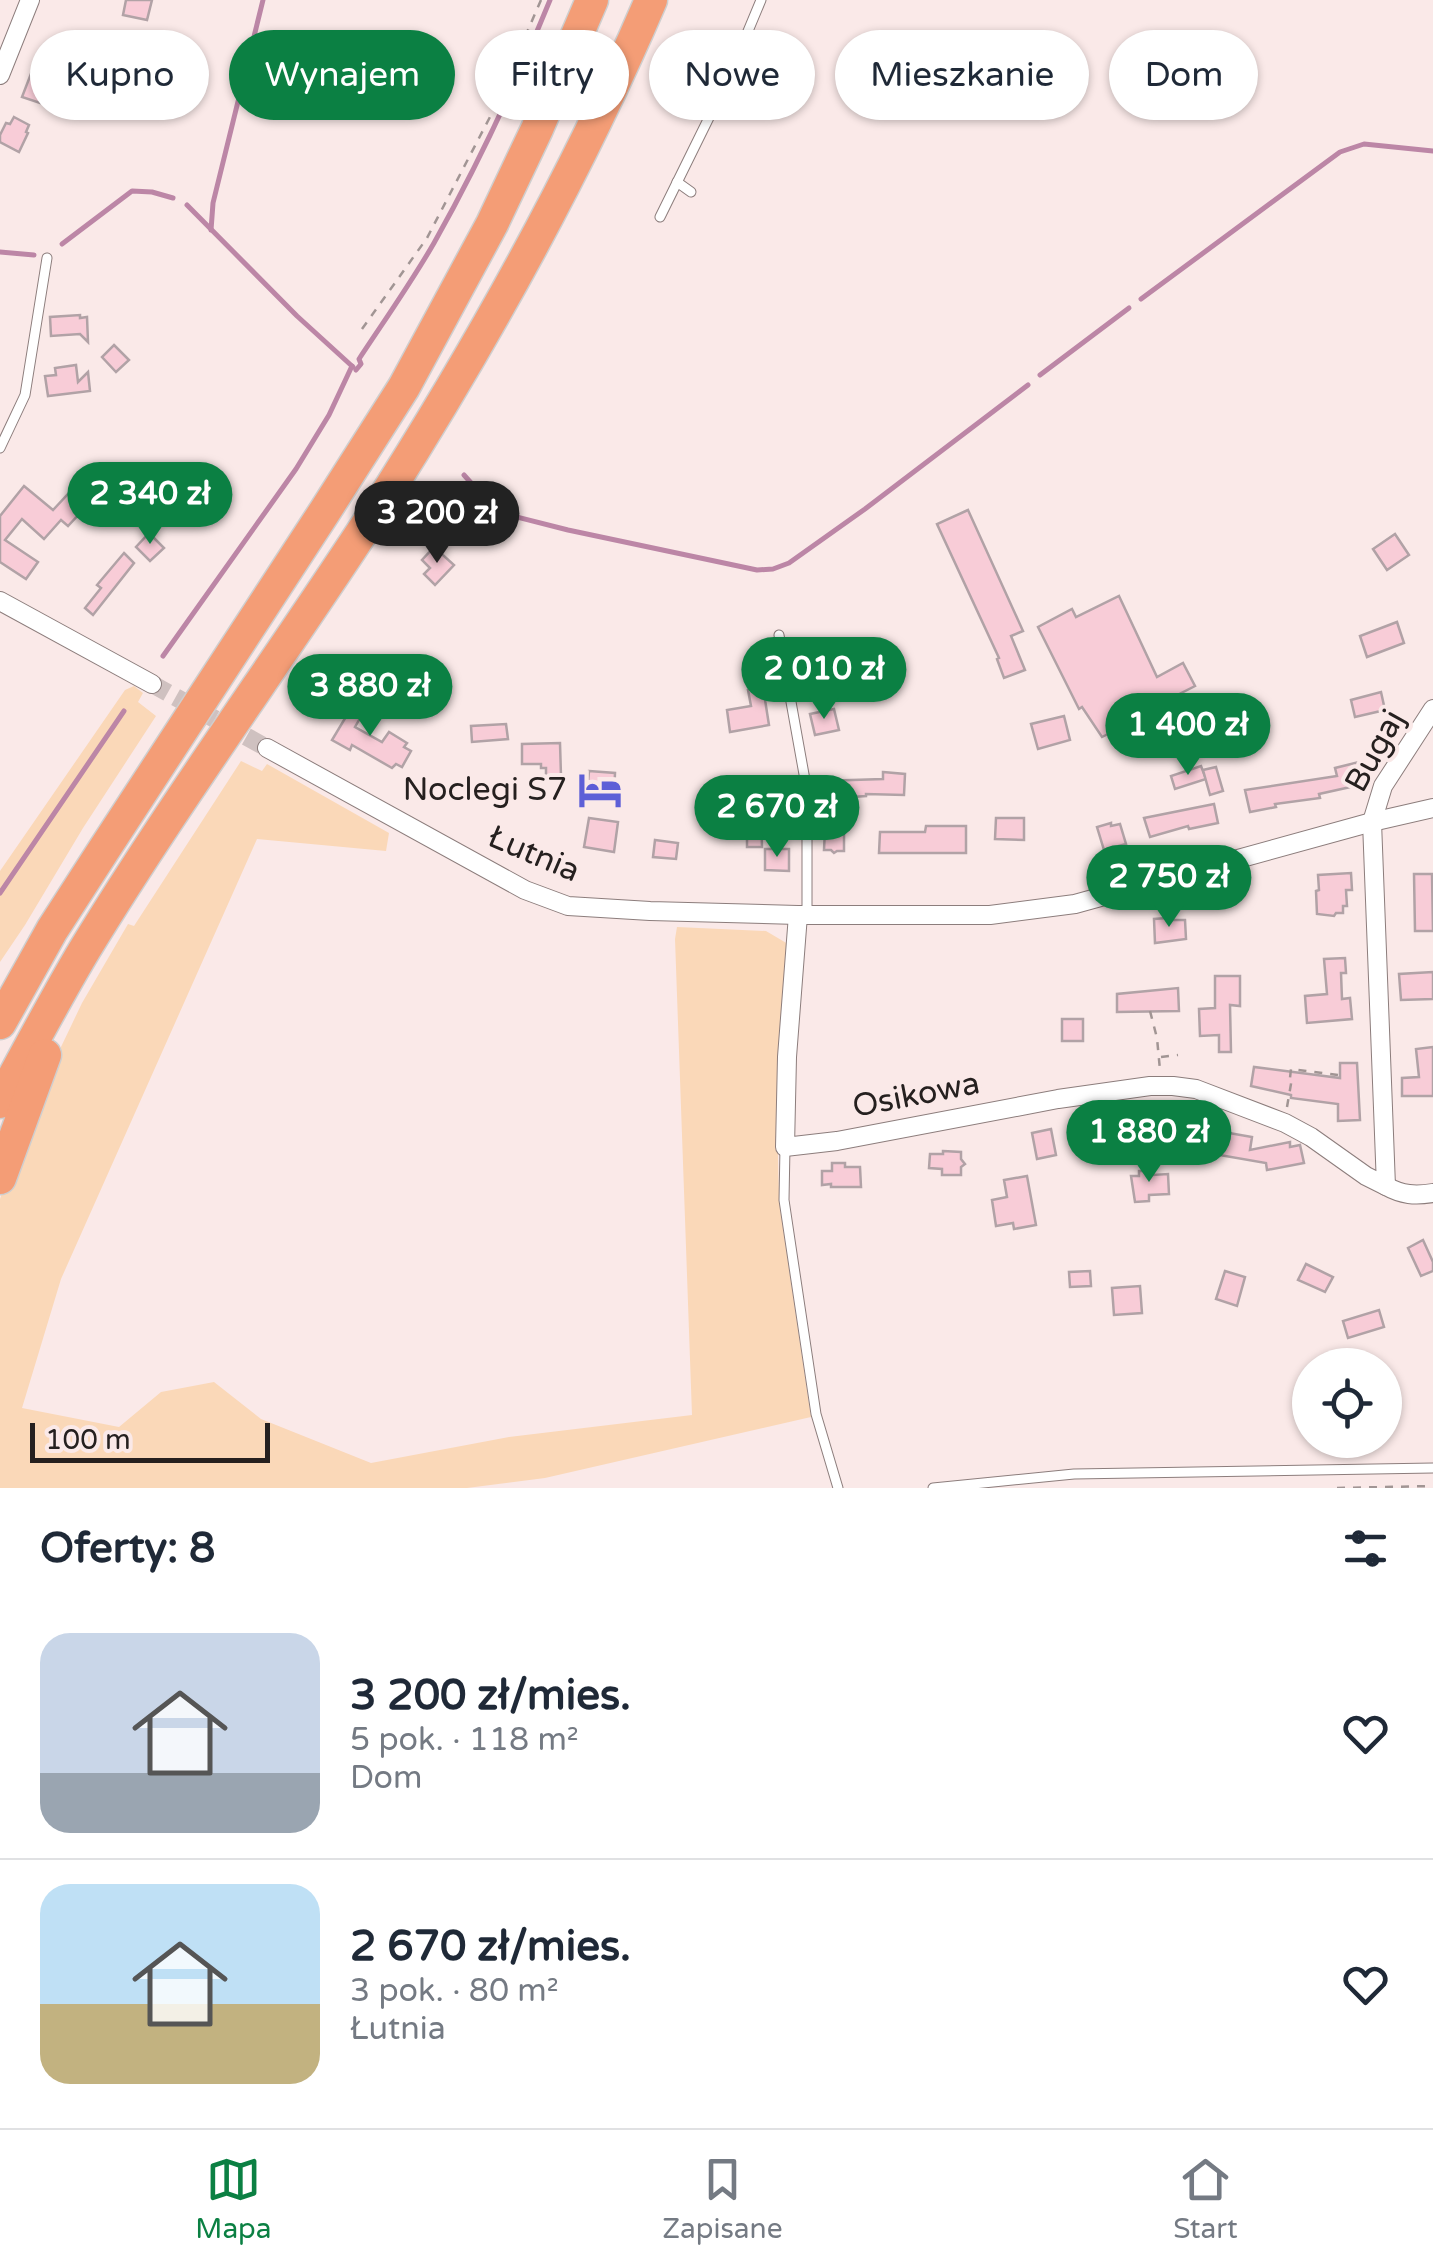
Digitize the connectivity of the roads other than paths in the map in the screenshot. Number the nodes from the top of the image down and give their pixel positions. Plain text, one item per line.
1 (30, 0) edge
2 (592, 0) edge
3 (652, 0) edge
4 (761, 0) edge
5 (0, 75) edge
6 (677, 182) junction
7 (691, 192) dead end
8 (660, 217) dead end
9 (46, 258) dead end
10 (0, 448) edge
11 (0, 601) edge
12 (779, 635) dead end
13 (152, 684) tunnel mouth
14 (1433, 709) edge
15 (267, 748) tunnel mouth
16 (1433, 808) edge
17 (808, 812) junction
18 (850, 812) dead end
19 (1372, 822) junction
20 (802, 915) junction
21 (52, 930) junction
22 (83, 952) junction
23 (0, 984) edge
24 (0, 1024) edge
25 (0, 1102) edge
26 (785, 1147) junction
27 (0, 1178) edge
28 (1386, 1186) junction
29 (1433, 1193) edge
30 (1433, 1468) edge
31 (838, 1488) edge
32 (933, 1488) edge

1 - 5 street
2 - 21 highway
3 - 22 highway
4 - 6 lane
6 - 7 lane
6 - 8 lane
9 - 10 lane
11 - 13 street
12 - 17 lane
14 - 19 street, Bugaj
15 - 20 street, Łutnia
16 - 19 street, Łutnia
17 - 18 lane
17 - 20 lane
19 - 20 street, Łutnia
19 - 28 street
20 - 26 street
21 - 23 highway
21 - 24 highway
22 - 25 highway
22 - 27 highway
26 - 28 street, Osikowa
26 - 31 lane
28 - 29 street, Osikowa
30 - 32 lane

